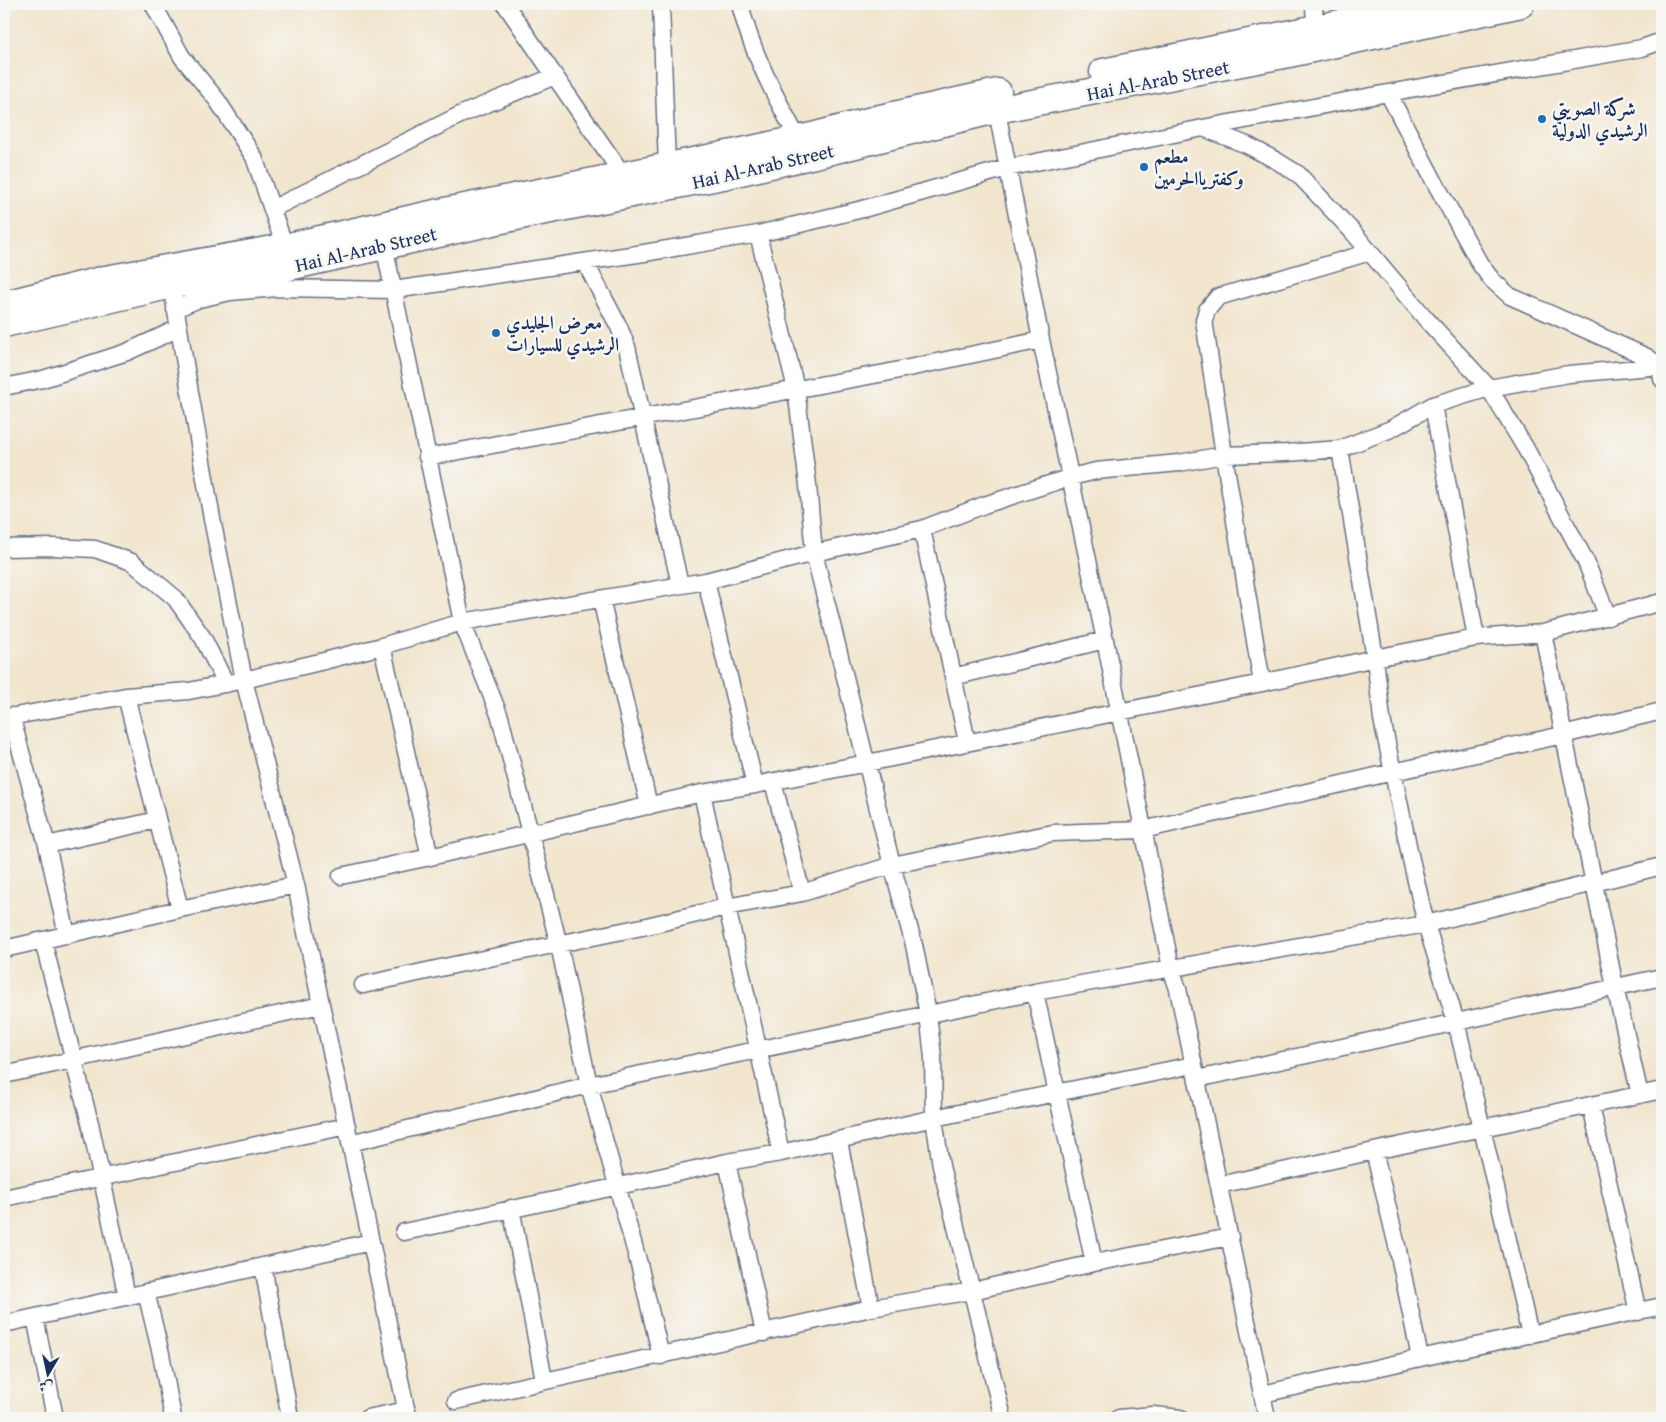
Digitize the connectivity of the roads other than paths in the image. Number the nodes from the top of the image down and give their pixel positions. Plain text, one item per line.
1 (153, 4) edge
2 (505, 4) edge
3 (661, 4) edge
4 (740, 4) edge
5 (1432, 4) edge
6 (1521, 4) edge
7 (1406, 7) edge
8 (1314, 16) edge
9 (1345, 32) junction
10 (1662, 40) edge
11 (555, 76) junction
12 (1388, 93) junction
13 (995, 102) junction
14 (1203, 128) junction
15 (798, 139) junction
16 (666, 166) junction
17 (1007, 168) junction
18 (695, 172) junction
19 (623, 175) junction
20 (272, 209) junction
21 (758, 234) junction
22 (384, 245) junction
23 (285, 247) junction
24 (1370, 252) junction
25 (585, 262) junction
26 (394, 290) junction
27 (174, 297) junction
28 (4, 304) edge
29 (4, 324) edge
30 (179, 328) junction
31 (1041, 340) junction
32 (1661, 370) edge
33 (4, 388) edge
34 (1490, 388) junction
35 (796, 389) junction
36 (1433, 404) junction
37 (643, 418) junction
38 (1340, 449) junction
39 (1224, 454) junction
40 (428, 457) junction
41 (1071, 477) junction
42 (922, 529) junction
43 (4, 548) edge
44 (814, 553) junction
45 (706, 581) junction
46 (680, 585) junction
47 (601, 599) junction
48 (1662, 602) edge
49 (1608, 617) junction
50 (462, 622) junction
51 (1543, 633) junction
52 (1476, 638) junction
53 (1105, 640) junction
54 (382, 646) junction
55 (1375, 658) junction
56 (953, 677) junction
57 (244, 680) junction
58 (1262, 683) junction
59 (226, 684) junction
60 (126, 696) junction
61 (1662, 711) edge
62 (1119, 712) junction
63 (8, 717) edge
64 (1564, 735) junction
65 (967, 742) junction
66 (866, 763) junction
67 (1393, 772) junction
68 (773, 782) junction
69 (755, 785) junction
70 (702, 793) junction
71 (649, 806) junction
72 (157, 820) junction
73 (1143, 830) junction
74 (529, 833) junction
75 (47, 845) junction
76 (430, 857) junction
77 (892, 865) junction
78 (1662, 866) edge
79 (341, 876) dead end
80 (1593, 882) junction
81 (296, 885) junction
82 (802, 893) junction
83 (726, 907) junction
84 (180, 909) junction
85 (1426, 924) junction
86 (67, 935) junction
87 (43, 940) junction
88 (559, 945) junction
89 (4, 949) edge
90 (1171, 968) junction
91 (1662, 977) edge
92 (363, 985) dead end
93 (1615, 987) junction
94 (1035, 992) junction
95 (321, 1005) junction
96 (928, 1014) junction
97 (1456, 1022) junction
98 (758, 1049) junction
99 (73, 1059) junction
100 (1195, 1072) junction
101 (4, 1075) edge
102 (589, 1085) junction
103 (1662, 1090) edge
104 (1057, 1094) junction
105 (1640, 1095) junction
106 (1592, 1106) junction
107 (934, 1118) junction
108 (346, 1126) junction
109 (1482, 1128) junction
110 (839, 1141) junction
111 (350, 1143) junction
112 (1374, 1151) junction
113 (780, 1154) junction
114 (727, 1162) junction
115 (102, 1177) junction
116 (618, 1186) junction
117 (1219, 1186) junction
118 (4, 1198) edge
119 (511, 1208) junction
120 (404, 1232) dead end
121 (1230, 1237) junction
122 (371, 1242) junction
123 (1094, 1263) junction
124 (263, 1266) junction
125 (972, 1291) junction
126 (146, 1292) junction
127 (128, 1296) junction
128 (1662, 1306) edge
129 (871, 1308) junction
130 (1638, 1312) junction
131 (35, 1318) junction
132 (4, 1324) edge
133 (764, 1333) junction
134 (1530, 1335) junction
135 (661, 1356) junction
136 (1420, 1358) junction
137 (544, 1380) junction
138 (1263, 1394) junction
139 (456, 1401) dead end
140 (408, 1414) edge
141 (56, 1418) edge
142 (173, 1418) edge
143 (290, 1418) edge
144 (367, 1418) edge
145 (1003, 1418) edge
146 (1120, 1418) edge
147 (1180, 1418) edge
148 (1267, 1418) edge

1 - 20 street
2 - 11 street
3 - 16 street
4 - 15 street
5 - 7 main road, Hai Al-Arab Street
6 - 9 main road, Hai Al-Arab Street
7 - 9 main road, Hai Al-Arab Street
8 - 9 main road, Hai Al-Arab Street
8 - 13 main road, Hai Al-Arab Street
9 - 13 main road, Hai Al-Arab Street
10 - 12 street
11 - 19 street
11 - 20 street
12 - 14 street
12 - 32 street
13 - 15 main road, Hai Al-Arab Street
13 - 17 street
13 - 18 main road, Hai Al-Arab Street
14 - 17 street
14 - 24 street
15 - 18 main road, Hai Al-Arab Street
16 - 18 main road, Hai Al-Arab Street
16 - 19 main road, Hai Al-Arab Street
17 - 21 street
17 - 31 street
18 - 22 main road, Hai Al-Arab Street
19 - 23 main road, Hai Al-Arab Street
20 - 23 street
21 - 25 street
21 - 35 street
22 - 26 street
22 - 27 main road, Hai Al-Arab Street
23 - 28 main road, Hai Al-Arab Street
24 - 34 street
24 - 39 street
25 - 26 street
25 - 37 street
26 - 27 street
26 - 40 street
27 - 29 main road, Hai Al-Arab Street
27 - 30 street
30 - 33 street
30 - 57 street
31 - 35 street
31 - 41 street
32 - 34 street
34 - 36 street
34 - 49 street
35 - 37 street
35 - 44 street
36 - 38 street
36 - 52 street
37 - 40 street
37 - 46 street
38 - 39 street
38 - 55 street
39 - 41 street
39 - 58 street
40 - 50 street
41 - 42 street
41 - 53 street
42 - 44 street
42 - 56 street
43 - 59 street
44 - 45 street
44 - 66 street
45 - 46 street
45 - 69 street
46 - 47 street
47 - 50 street
47 - 71 street
48 - 49 street
49 - 51 street
50 - 54 street
50 - 74 street
51 - 52 street
51 - 64 street
52 - 55 street
53 - 56 street
53 - 62 street
54 - 57 street
54 - 76 street
55 - 58 street
55 - 67 street
56 - 65 street
57 - 59 street
57 - 81 street
58 - 62 street
59 - 60 street
60 - 63 street
60 - 72 street
61 - 64 street
62 - 65 street
62 - 73 street
63 - 75 street
64 - 67 street
64 - 80 street
65 - 66 street
66 - 68 street
66 - 77 street
67 - 73 street
67 - 85 street
68 - 69 street
68 - 82 street
69 - 70 street
70 - 71 street
70 - 83 street
71 - 74 street
72 - 75 street
72 - 84 street
73 - 77 street
73 - 90 street
74 - 76 street
74 - 88 street
75 - 86 street
76 - 79 street
77 - 82 street
77 - 96 street
78 - 80 street
80 - 85 street
80 - 93 street
81 - 84 street
81 - 95 street
82 - 83 street
83 - 88 street
83 - 98 street
84 - 86 street
85 - 90 street
85 - 97 street
86 - 87 street
87 - 89 street
87 - 99 street
88 - 92 street
88 - 102 street
90 - 94 street
90 - 100 street
91 - 93 street
93 - 97 street
93 - 105 street
94 - 96 street
94 - 104 street
95 - 99 street
95 - 108 street
96 - 98 street
96 - 107 street
97 - 100 street
97 - 109 street
98 - 102 street
98 - 113 street
99 - 101 street
99 - 115 street
100 - 104 street
100 - 117 street
102 - 111 street
102 - 116 street
103 - 105 street
104 - 107 street
104 - 123 street
105 - 106 street
106 - 109 street
106 - 130 street
107 - 110 street
107 - 125 street
108 - 111 street
108 - 115 street
109 - 112 street
109 - 134 street
110 - 113 street
110 - 129 street
111 - 122 street
112 - 117 street
112 - 136 street
113 - 114 street
114 - 116 street
114 - 133 street
115 - 118 street
115 - 127 street
116 - 119 street
116 - 135 street
117 - 121 street
119 - 120 street
119 - 137 street
121 - 123 street
121 - 138 street
122 - 124 street
122 - 140 street
123 - 125 street
124 - 126 street
124 - 143 street
125 - 129 street
125 - 145 street
126 - 127 street
126 - 142 street
127 - 131 street
128 - 130 street
129 - 133 street
130 - 134 street
131 - 132 street
131 - 141 street
133 - 135 street
134 - 136 street
135 - 137 street
136 - 138 street
137 - 139 street
138 - 148 street
140 - 144 street
146 - 147 street

